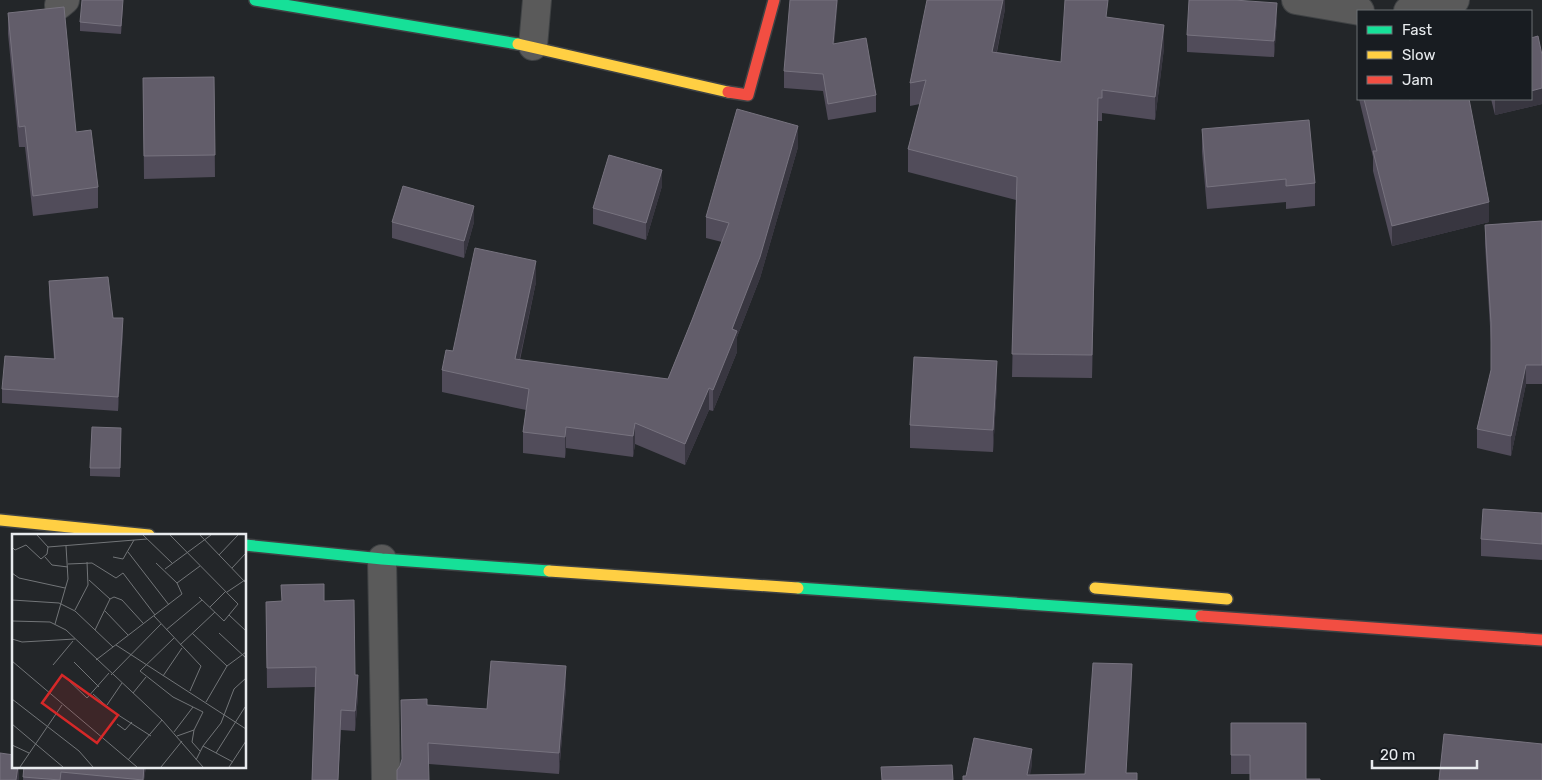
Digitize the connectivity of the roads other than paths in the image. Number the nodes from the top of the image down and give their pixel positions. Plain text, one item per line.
1 (255, 0) edge
2 (538, 0) edge
3 (774, 0) edge
4 (1296, 0) edge
5 (1455, 0) edge
6 (1357, 10) edge
7 (1412, 10) edge
8 (533, 46) junction
9 (0, 520) edge
10 (139, 534) edge
11 (246, 545) edge
12 (382, 559) junction
13 (1095, 588) dead end
14 (1234, 600) dead end
15 (1542, 640) edge
16 (386, 780) edge

1 - 8 street
2 - 8 street
3 - 8 street
4 - 6 street
5 - 7 street
9 - 10 street
11 - 12 street
12 - 15 street
12 - 16 street
13 - 14 street

